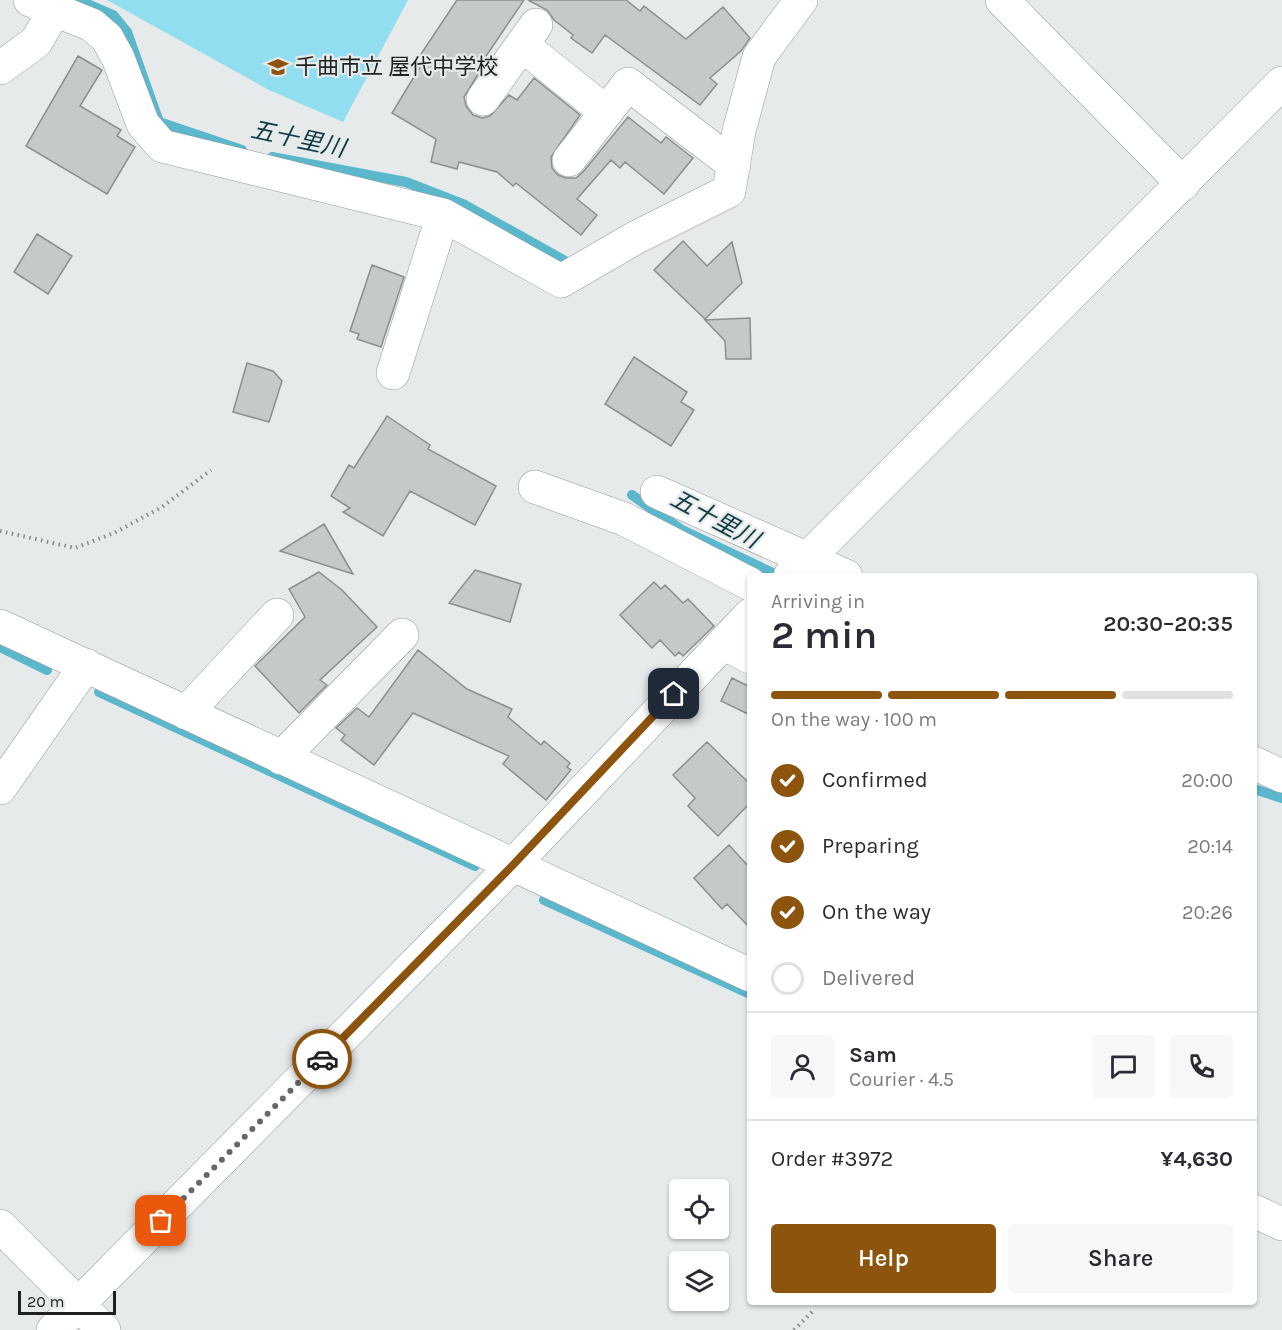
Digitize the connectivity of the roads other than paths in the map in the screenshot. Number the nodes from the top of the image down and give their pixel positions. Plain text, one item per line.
1 (801, 0) edge
2 (1002, 0) edge
3 (42, 6) edge
4 (0, 68) edge
5 (1282, 83) edge
6 (483, 99) dead end
7 (606, 112) junction
8 (569, 160) dead end
9 (734, 165) junction
10 (1183, 184) junction
11 (443, 215) junction
12 (393, 373) dead end
13 (535, 487) dead end
14 (657, 492) dead end
15 (798, 567) edge
16 (830, 573) edge
17 (747, 582) edge
18 (277, 615) dead end
19 (747, 622) edge
20 (0, 626) edge
21 (402, 635) dead end
22 (736, 650) edge
23 (86, 665) junction
24 (186, 713) junction
25 (281, 758) junction
26 (1257, 764) edge
27 (1282, 776) edge
28 (0, 788) edge
29 (512, 866) junction
30 (743, 961) edge
31 (1257, 1212) edge
32 (1282, 1224) edge
33 (0, 1226) edge
34 (78, 1304) junction
35 (53, 1330) edge
36 (104, 1330) edge

1 - 9 street
2 - 10 street
3 - 4 street
3 - 11 street
5 - 10 street
6 - 7 street
7 - 8 street
7 - 9 street
9 - 11 street
10 - 15 street
11 - 12 street
13 - 17 street
14 - 15 street
15 - 16 street
18 - 24 street
19 - 22 street
20 - 23 street
21 - 25 street
22 - 29 street
23 - 24 street
23 - 28 street
24 - 25 street
25 - 29 street
26 - 27 street
29 - 30 street
29 - 34 street
31 - 32 street
33 - 34 street
34 - 35 street
34 - 36 street

